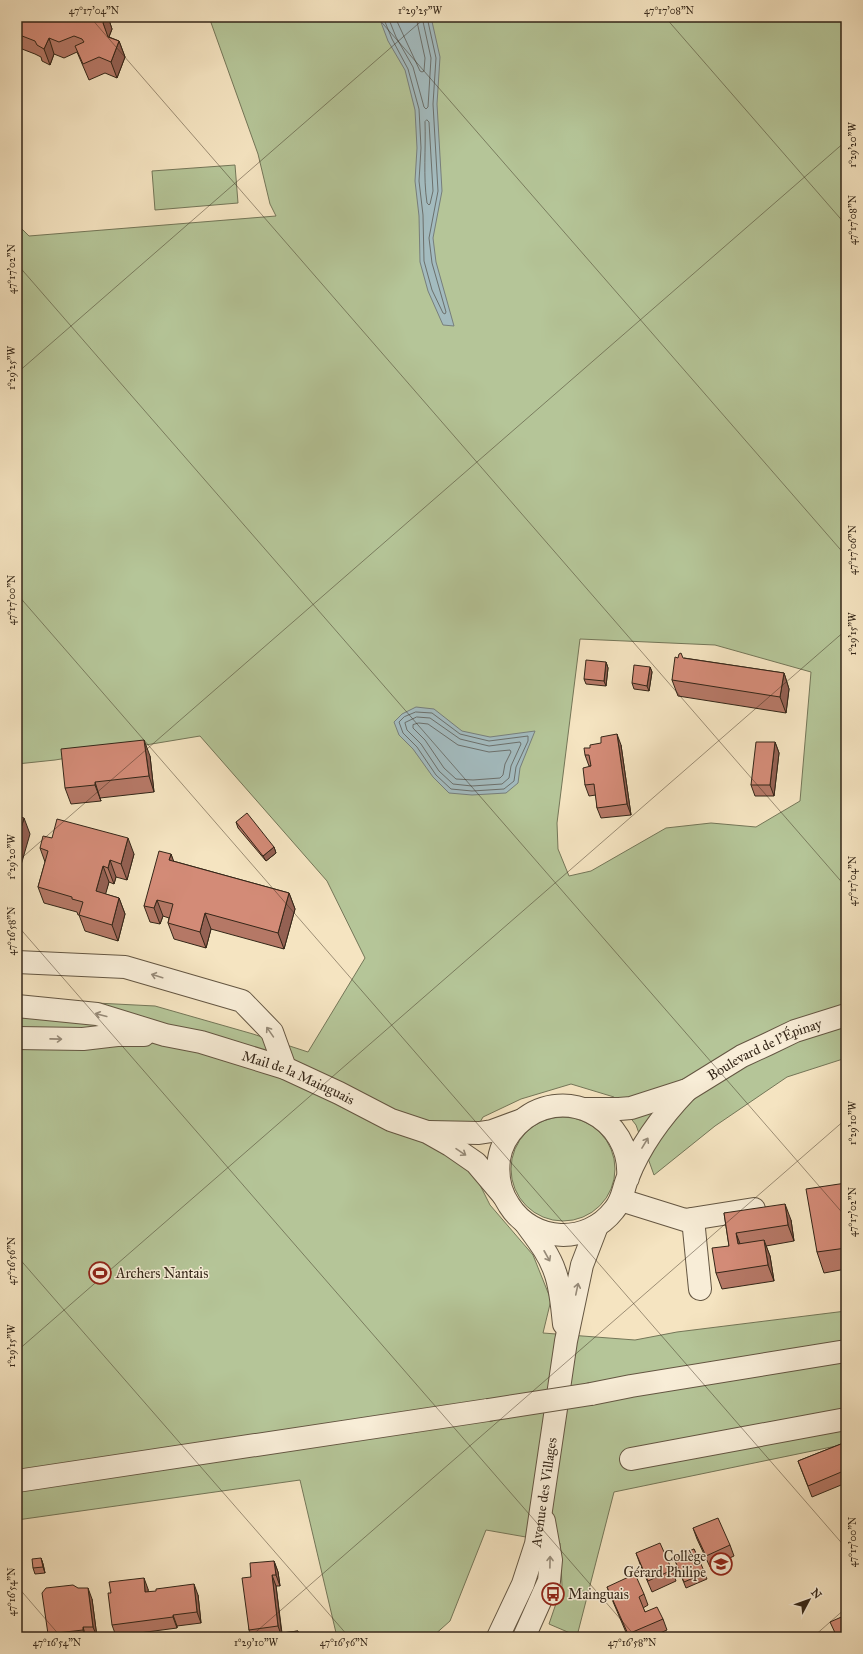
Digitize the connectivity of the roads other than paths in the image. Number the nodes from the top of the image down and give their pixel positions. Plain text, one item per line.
1 (17, 962) edge
2 (17, 1006) edge
3 (846, 1015) edge
4 (165, 1035) junction
5 (17, 1038) edge
6 (285, 1068) junction
7 (687, 1090) junction
8 (584, 1109) junction
9 (522, 1120) junction
10 (427, 1132) junction
11 (628, 1178) junction
12 (503, 1195) junction
13 (621, 1200) junction
14 (758, 1208) edge
15 (693, 1219) junction
16 (526, 1224) junction
17 (597, 1226) junction
18 (700, 1289) dead end
19 (566, 1341) junction
20 (846, 1351) edge
21 (846, 1419) edge
22 (632, 1459) dead end
23 (17, 1481) edge
24 (542, 1510) junction
25 (498, 1637) edge
26 (524, 1637) edge

6 -> 1 street
4 -> 2 street, Mail de la Mainguais
3 - 7 street, Boulevard de l'Épinay
5 -> 4 street, Mail de la Mainguais
4 - 6 street, Mail de la Mainguais
6 - 10 street, Mail de la Mainguais
7 - 8 street, Boulevard de l'Épinay
11 -> 7 street, Boulevard de l'Épinay
8 - 9 street
8 - 11 street
9 - 10 street, Mail de la Mainguais
9 - 12 street
10 -> 12 street, Mail de la Mainguais
11 - 13 street
12 - 16 street
13 - 15 street
13 - 17 street
14 - 15 street
15 - 18 street
16 - 17 street
16 -> 19 street, Avenue des Villages
19 -> 17 street, Avenue des Villages
19 - 24 street, Avenue des Villages
20 - 23 street, bridge
21 - 22 street
24 - 25 street, Avenue des Villages
26 -> 24 street

